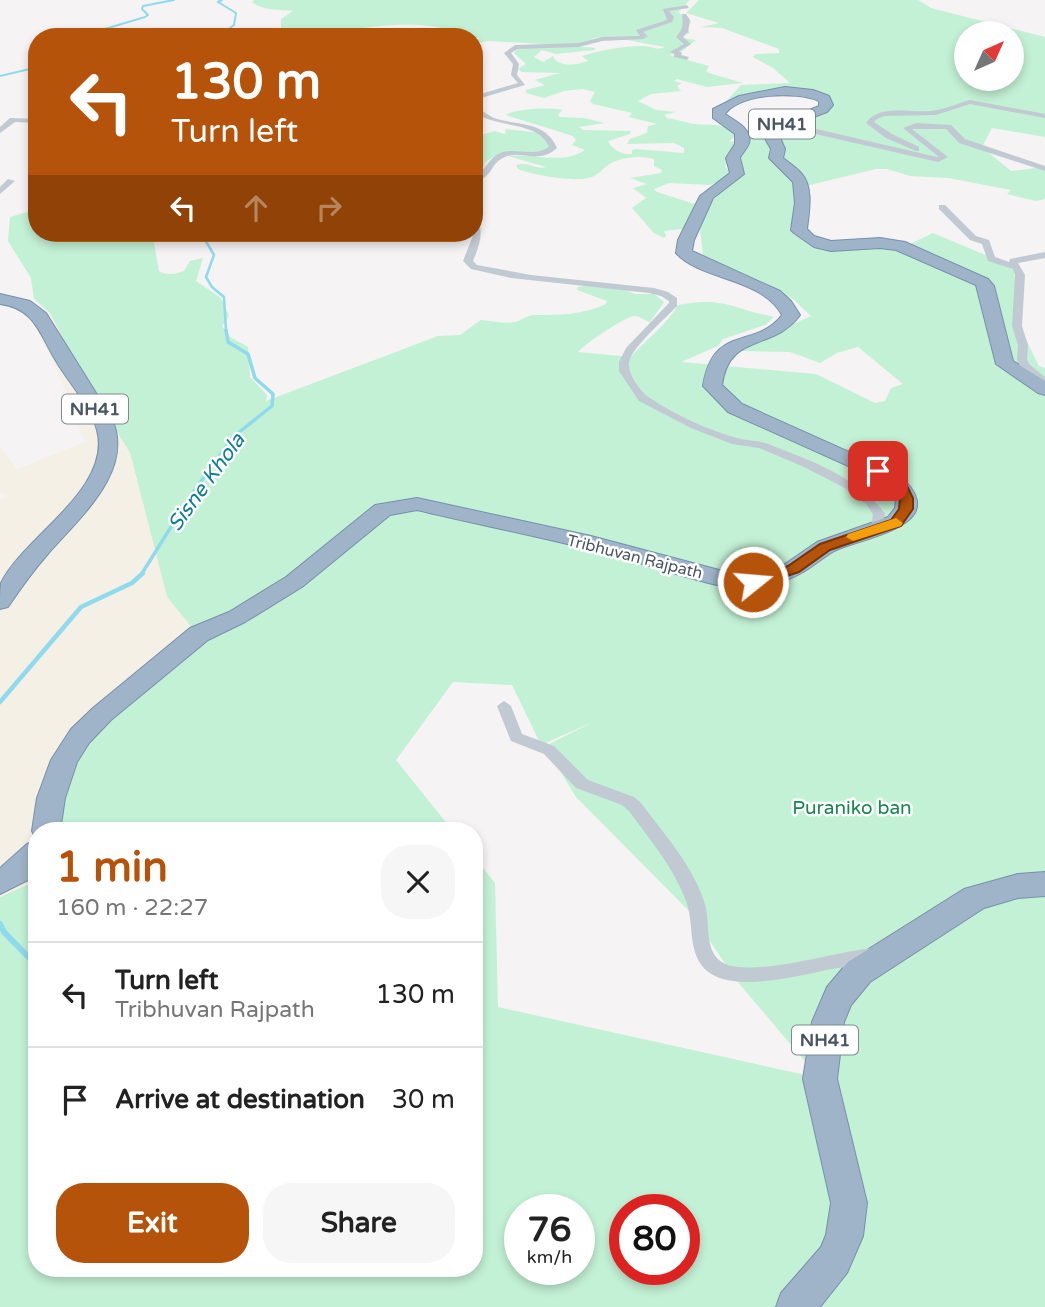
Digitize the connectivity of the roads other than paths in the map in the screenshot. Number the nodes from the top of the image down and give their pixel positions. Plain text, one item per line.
1 (687, 58) dead end
2 (483, 95) edge
3 (483, 114) edge
4 (1045, 116) edge
5 (28, 121) edge
6 (794, 121) junction
7 (0, 131) edge
8 (914, 155) junction
9 (1045, 169) edge
10 (483, 176) edge
11 (11, 181) dead end
12 (0, 192) edge
13 (942, 207) dead end
14 (476, 242) edge
15 (1045, 255) edge
16 (1014, 267) junction
17 (5, 298) edge
18 (1045, 382) edge
19 (1045, 389) edge
20 (877, 528) junction
21 (0, 602) edge
22 (504, 706) dead end
23 (48, 822) edge
24 (1045, 884) edge
25 (885, 955) junction
26 (795, 1307) edge

1 - 2 street
3 - 10 street
4 - 8 street
5 - 7 street
6 - 8 street
6 - 19 highway, Tribhuvan Rajpath / NH41
6 - 20 highway, Tribhuvan Rajpath / NH41
8 - 9 street
11 - 12 street
13 - 16 street
14 - 20 street
15 - 16 street
16 - 18 street
17 - 21 highway, NH41
20 - 23 highway, Tribhuvan Rajpath / NH41
22 - 25 street
24 - 25 highway, NH41
25 - 26 highway, NH41

